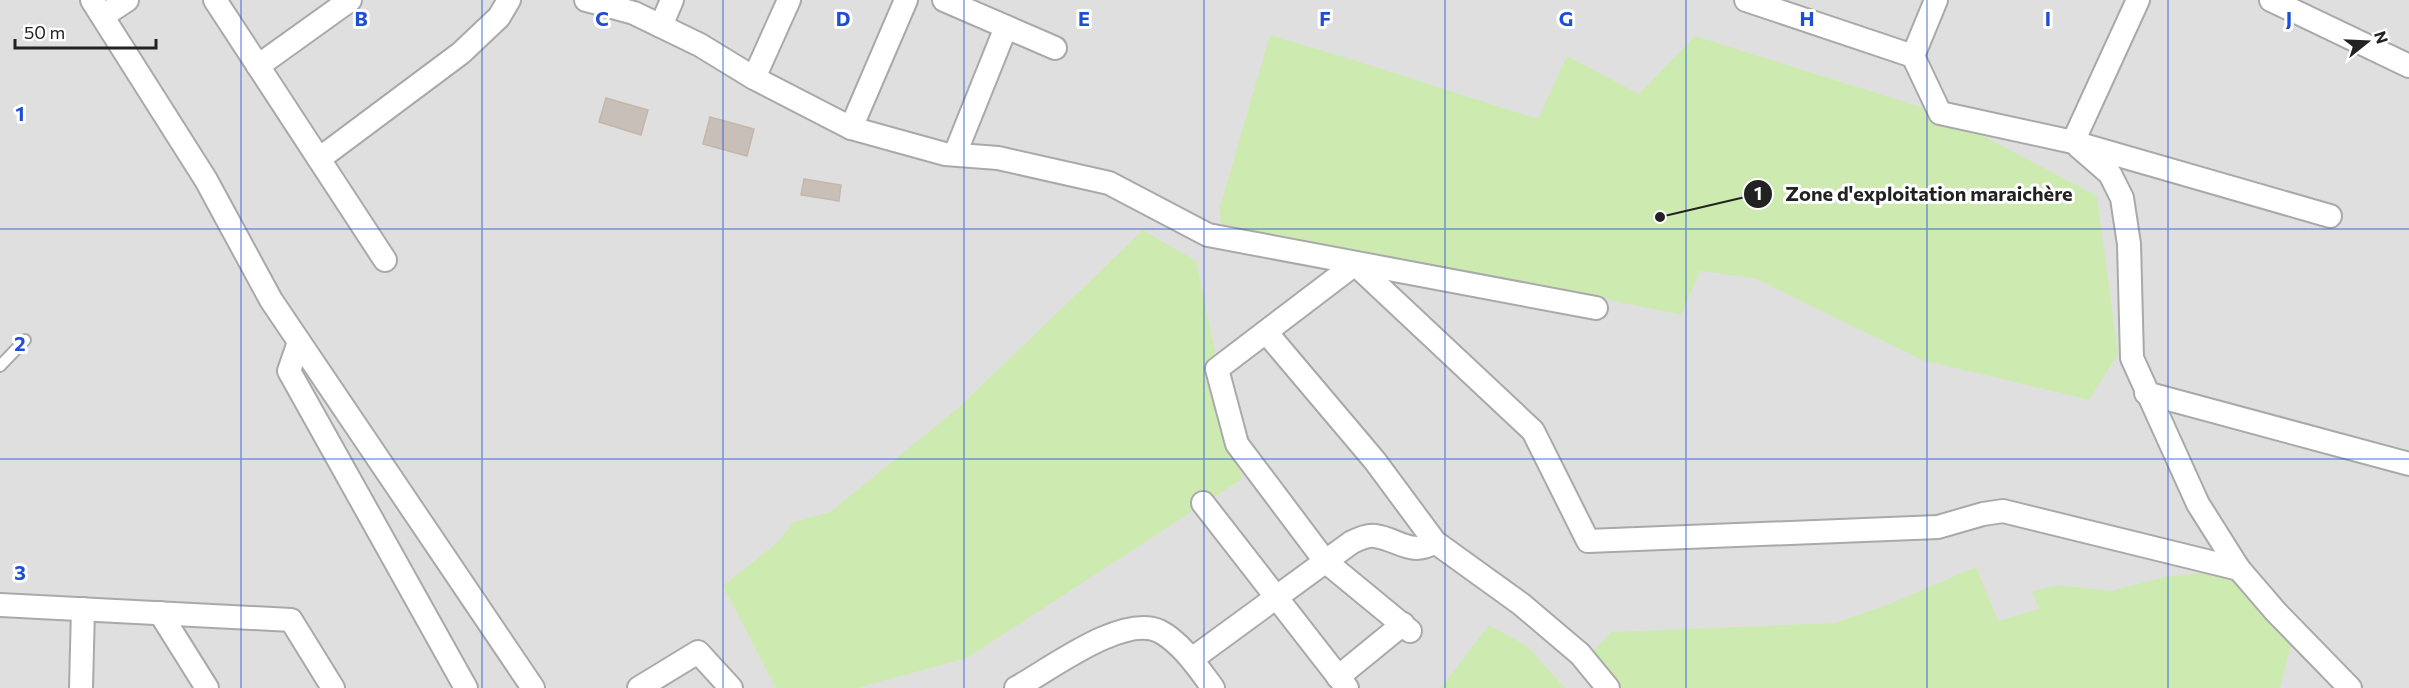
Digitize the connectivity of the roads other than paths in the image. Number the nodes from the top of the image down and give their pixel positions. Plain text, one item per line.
1 (127, 0) edge
2 (215, 0) edge
3 (350, 0) edge
4 (509, 0) edge
5 (586, 0) edge
6 (672, 0) edge
7 (789, 0) edge
8 (906, 0) edge
9 (944, 0) edge
10 (1746, 0) edge
11 (1936, 0) edge
12 (2138, 0) edge
13 (2271, 0) edge
14 (98, 8) edge
15 (661, 26) junction
16 (1006, 27) junction
17 (1055, 48) dead end
18 (1913, 56) junction
19 (258, 66) junction
20 (2409, 66) edge
21 (754, 78) junction
22 (850, 128) junction
23 (2073, 142) junction
24 (955, 154) junction
25 (319, 159) junction
26 (2330, 216) dead end
27 (385, 260) dead end
28 (1355, 264) junction
29 (1596, 308) dead end
30 (1266, 332) junction
31 (25, 340) dead end
32 (299, 342) junction
33 (0, 366) edge
34 (2146, 393) junction
35 (2409, 464) edge
36 (1203, 503) dead end
37 (1434, 542) junction
38 (1325, 561) junction
39 (2239, 569) junction
40 (1276, 597) junction
41 (0, 605) edge
42 (83, 609) junction
43 (160, 613) junction
44 (1192, 658) junction
45 (1343, 682) edge
46 (81, 688) edge
47 (207, 688) edge
48 (333, 688) edge
49 (466, 688) edge
50 (533, 688) edge
51 (639, 688) edge
52 (731, 688) edge
53 (1016, 688) edge
54 (1213, 688) edge
55 (1608, 688) edge
56 (2350, 688) edge

1 - 14 street
2 - 19 street
3 - 19 street
4 - 25 street
5 - 15 street
6 - 15 street
7 - 21 street
8 - 22 street
9 - 16 street
10 - 18 street
11 - 18 street
12 - 23 street
13 - 20 street
14 - 32 street
15 - 21 street
16 - 17 street
16 - 24 street
18 - 23 street
19 - 25 street
21 - 22 street
22 - 24 street
23 - 26 street
23 - 34 street
24 - 28 street
25 - 27 street
28 - 29 street
28 - 30 street
28 - 39 street
30 - 37 street
30 - 38 street
31 - 33 lane
32 - 49 street
32 - 50 street
34 - 35 street
34 - 39 street
36 - 40 street
37 - 38 street
37 - 55 street
38 - 40 street
38 - 45 street
39 - 56 street
40 - 44 street
40 - 45 street
41 - 42 street
42 - 43 street
42 - 46 street
43 - 47 street
43 - 48 street
44 - 53 street
44 - 54 street
51 - 52 street

